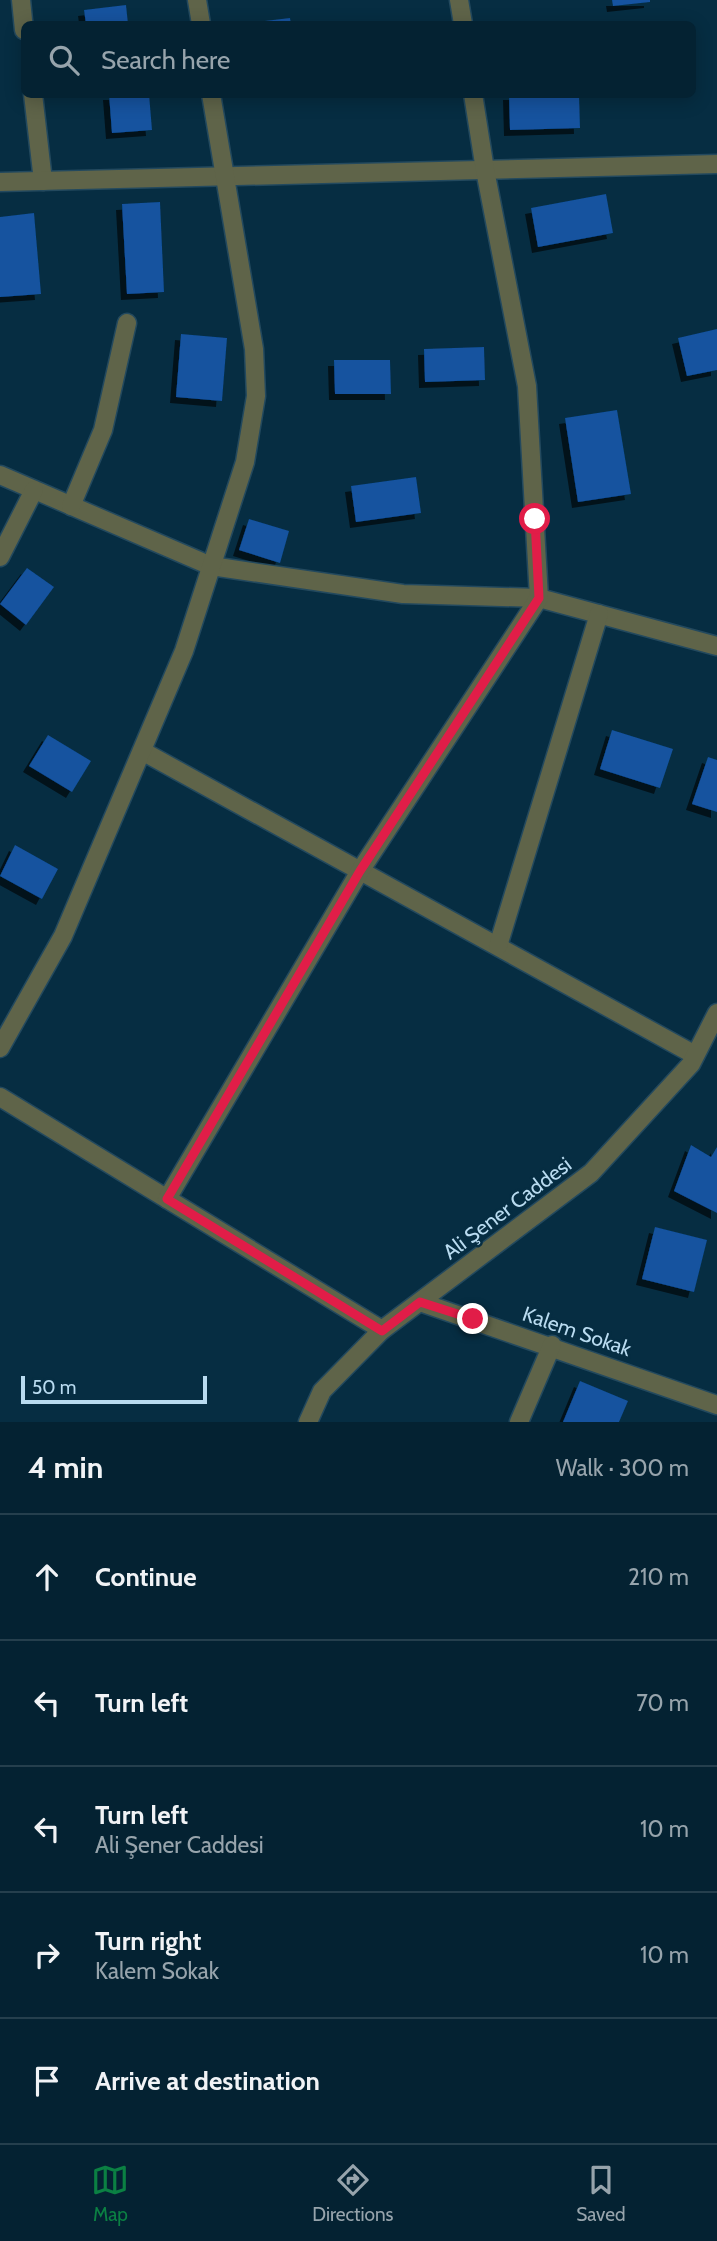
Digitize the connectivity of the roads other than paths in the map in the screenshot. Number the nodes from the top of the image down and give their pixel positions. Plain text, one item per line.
1 (21, 0) edge
2 (197, 0) edge
3 (459, 0) edge
4 (23, 21) edge
5 (200, 21) edge
6 (462, 21) edge
7 (33, 98) edge
8 (212, 98) edge
9 (474, 98) edge
10 (717, 164) edge
11 (485, 170) junction
12 (224, 177) junction
13 (43, 181) junction
14 (0, 182) edge
15 (127, 323) dead end
16 (0, 475) edge
17 (34, 490) junction
18 (71, 506) junction
19 (0, 557) edge
20 (211, 566) junction
21 (539, 598) junction
22 (599, 614) junction
23 (717, 646) edge
24 (142, 751) junction
25 (360, 871) junction
26 (498, 946) junction
27 (717, 1013) edge
28 (0, 1048) edge
29 (695, 1055) junction
30 (0, 1097) edge
31 (167, 1199) junction
32 (420, 1302) junction
33 (382, 1331) junction
34 (552, 1345) junction
35 (717, 1405) edge
36 (308, 1422) edge
37 (519, 1422) edge

1 - 4 street
2 - 5 street
3 - 6 street
7 - 13 street
8 - 12 street
9 - 11 street
10 - 11 street
11 - 12 street
11 - 21 street
12 - 13 street
12 - 20 street
13 - 14 street
15 - 18 street
16 - 17 street
17 - 18 street
17 - 19 street
18 - 20 street
20 - 21 street
20 - 24 street
21 - 22 street
21 - 25 street
22 - 23 street
22 - 26 street
24 - 25 street
24 - 28 street
25 - 26 street
25 - 31 street
26 - 29 street
27 - 29 street, Ali Şener Caddesi
29 - 32 street, Ali Şener Caddesi
30 - 31 street
31 - 33 street
32 - 33 street, Ali Şener Caddesi
32 - 34 street, Kalem Sokak
33 - 36 street, Ali Şener Caddesi
34 - 35 street, Kalem Sokak
34 - 37 street

